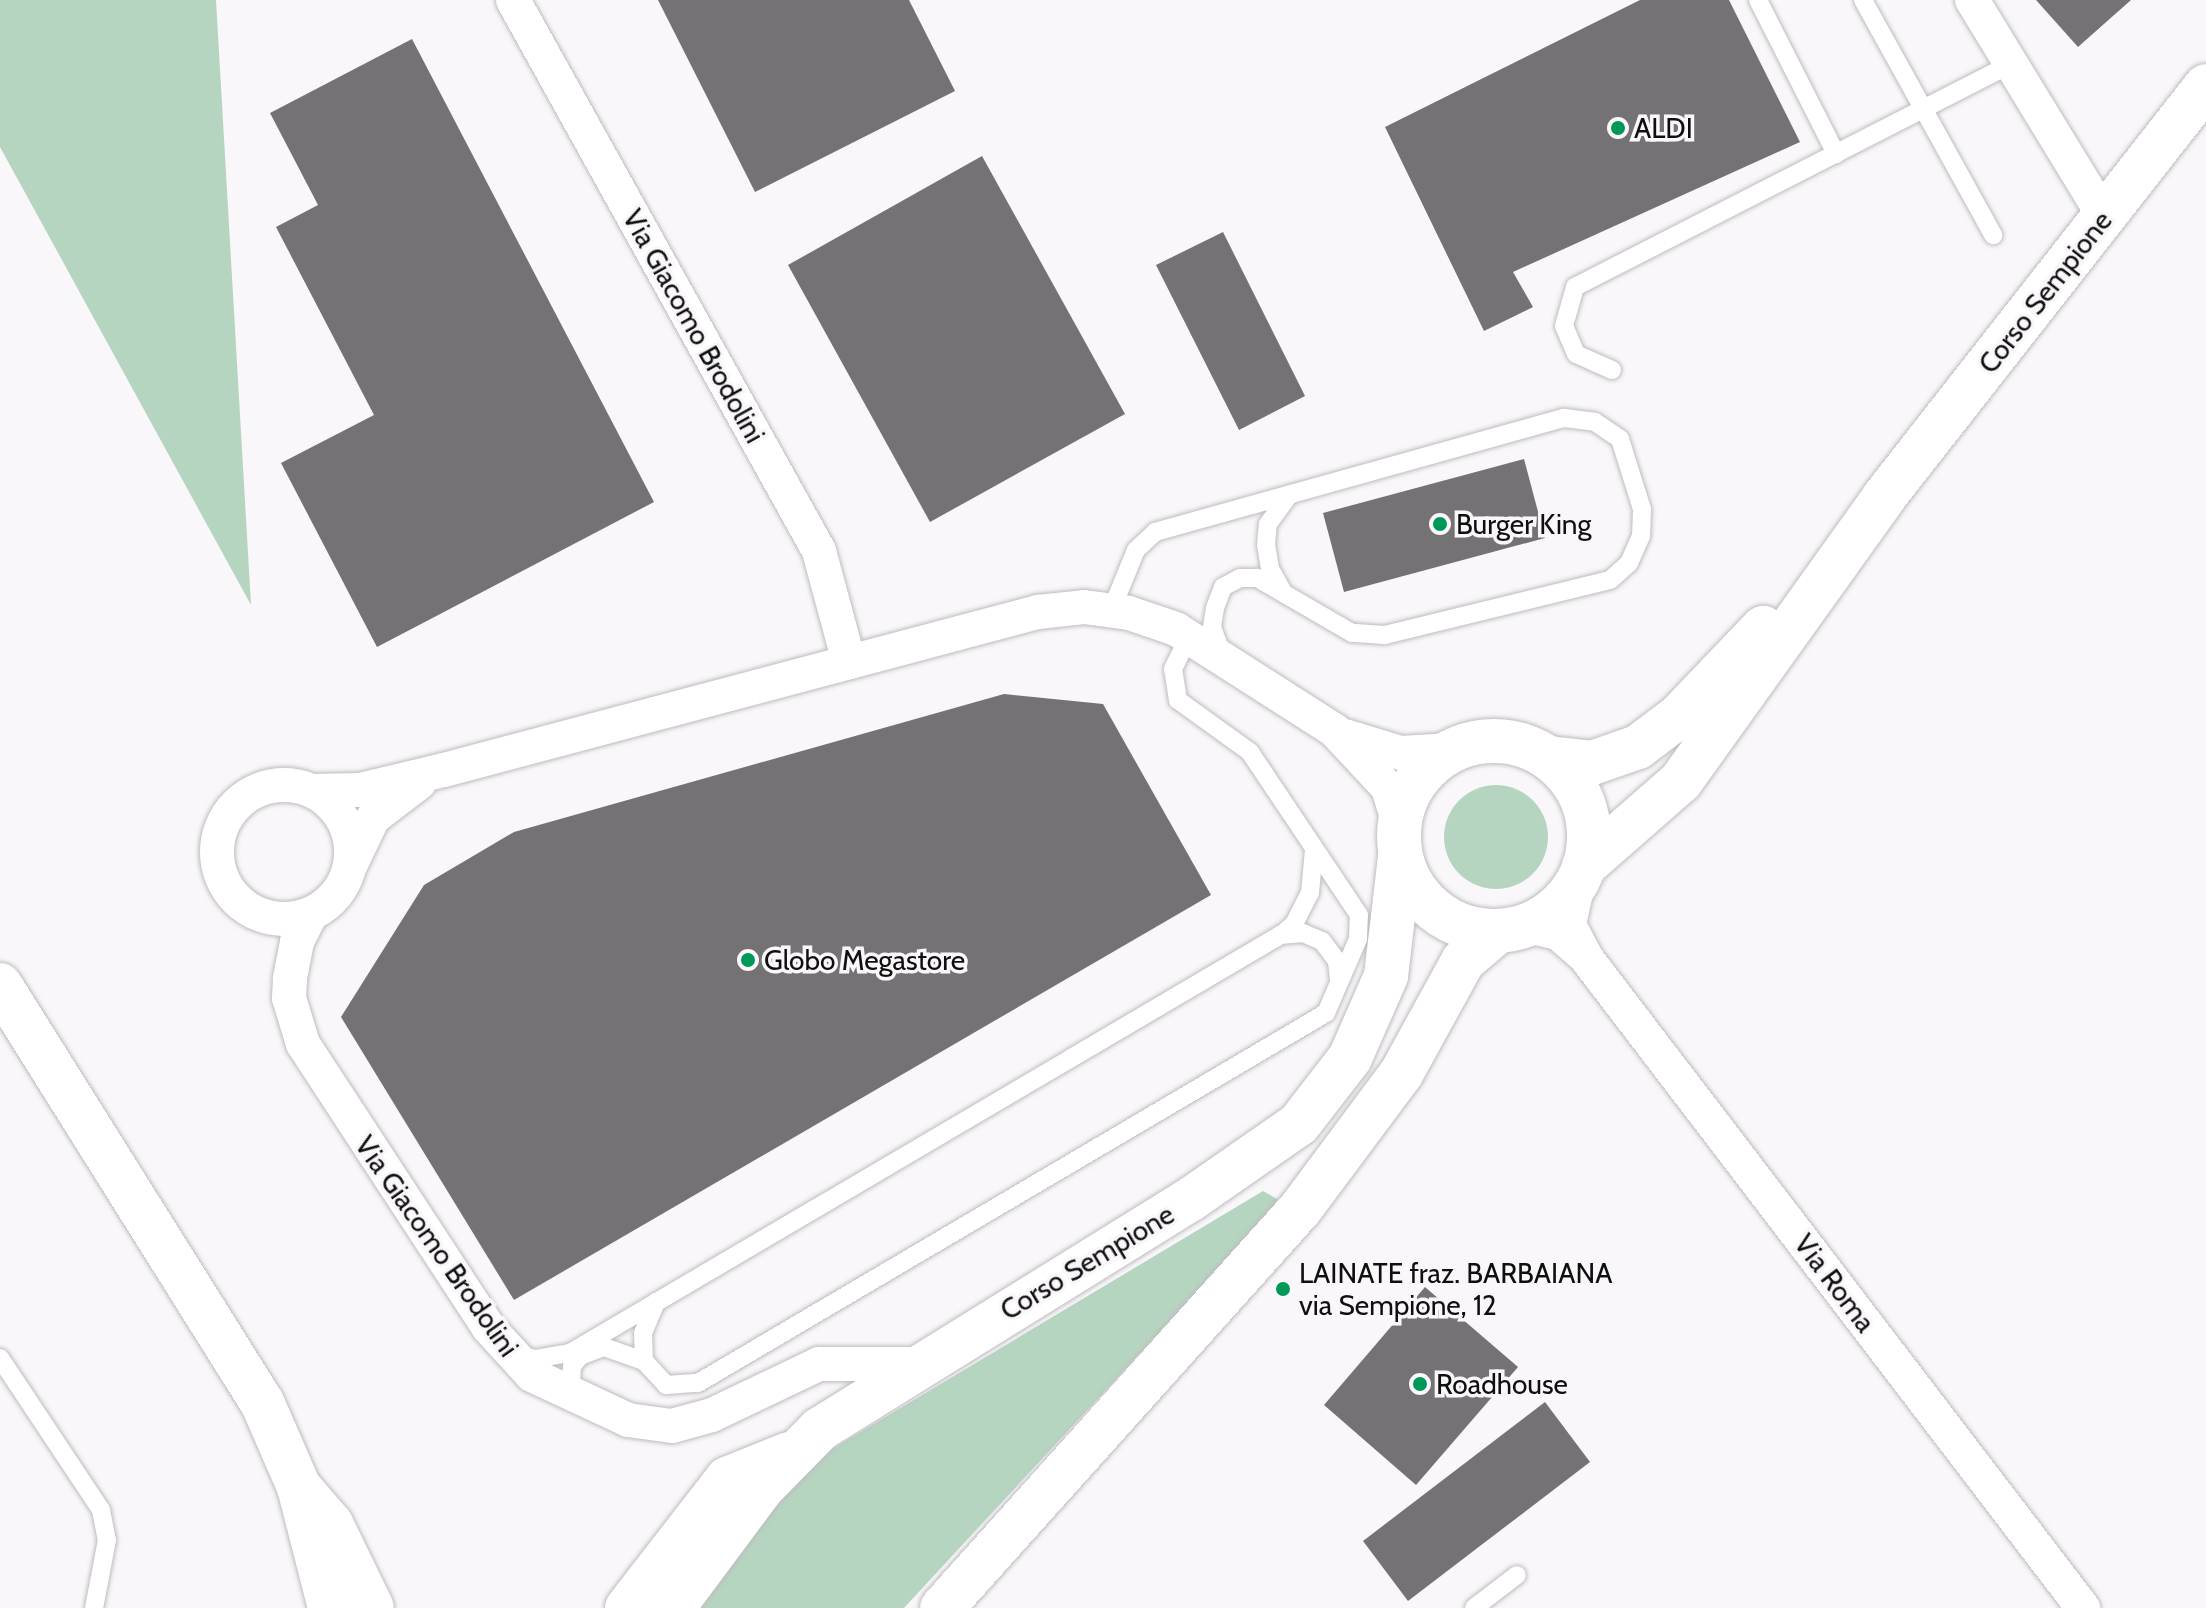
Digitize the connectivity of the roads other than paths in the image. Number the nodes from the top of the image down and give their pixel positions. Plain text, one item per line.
1 (513, 0) edge
2 (1758, 0) edge
3 (1863, 0) edge
4 (1972, 0) edge
5 (2011, 64) junction
6 (2206, 86) edge
7 (1926, 108) junction
8 (1836, 154) junction
9 (2104, 216) junction
10 (1993, 235) dead end
11 (1612, 370) dead end
12 (1290, 494) junction
13 (1884, 497) junction
14 (1285, 596) junction
15 (1111, 611) junction
16 (1189, 636) junction
17 (1222, 654) junction
18 (849, 662) junction
19 (1334, 730) junction
20 (1451, 750) junction
21 (1549, 758) junction
22 (444, 770) junction
23 (313, 791) junction
24 (1400, 841) junction
25 (1314, 850) junction
26 (350, 866) junction
27 (1581, 874) junction
28 (311, 914) junction
29 (1513, 929) junction
30 (1277, 936) junction
31 (1587, 959) junction
32 (0, 985) edge
33 (1338, 991) junction
34 (17, 1034) edge
35 (656, 1302) junction
36 (502, 1348) junction
37 (0, 1358) edge
38 (644, 1361) junction
39 (918, 1364) junction
40 (585, 1401) junction
41 (792, 1453) junction
42 (299, 1487) junction
43 (1517, 1575) dead end
44 (94, 1608) edge
45 (330, 1608) edge
46 (372, 1608) edge
47 (627, 1608) edge
48 (673, 1608) edge
49 (942, 1608) edge
50 (1474, 1608) edge
51 (2083, 1608) edge

1 - 18 street, Via Giacomo Brodolini
2 - 8 lane
3 - 7 lane
4 - 5 street
5 - 7 lane
5 - 9 street
6 - 9 main road, Corso Sempione
7 - 8 lane
7 - 10 lane
8 - 11 lane
9 - 13 main road, Corso Sempione
12 - 14 lane
12 - 14 lane
12 - 15 lane
13 - 21 main road, Corso Sempione
13 - 27 main road, Corso Sempione
14 - 17 lane
15 - 16 street
15 - 18 street
16 - 17 street
16 - 25 lane
17 - 19 street
18 - 22 street
19 - 20 street
19 - 24 street
20 - 21 main road
20 - 24 main road
21 - 27 main road
22 - 23 street
22 - 26 street
23 - 26 street
23 - 28 street
24 - 29 main road
24 - 39 main road, Corso Sempione
25 - 30 lane
25 - 33 lane
26 - 28 street
27 - 29 main road
27 - 31 street
28 - 36 street, Via Giacomo Brodolini
29 - 31 street
29 - 49 main road
30 - 33 lane
30 - 35 lane
31 - 51 street, Via Roma
32 - 34 main road
33 - 38 lane
34 - 42 main road
35 - 36 lane
35 - 38 lane
36 - 40 street, Via Giacomo Brodolini
37 - 44 lane
38 - 40 lane
39 - 40 street, Via Giacomo Brodolini
39 - 41 main road, Corso Sempione
41 - 47 main road
41 - 48 main road, Corso Sempione
42 - 45 main road
42 - 46 main road
43 - 50 lane

